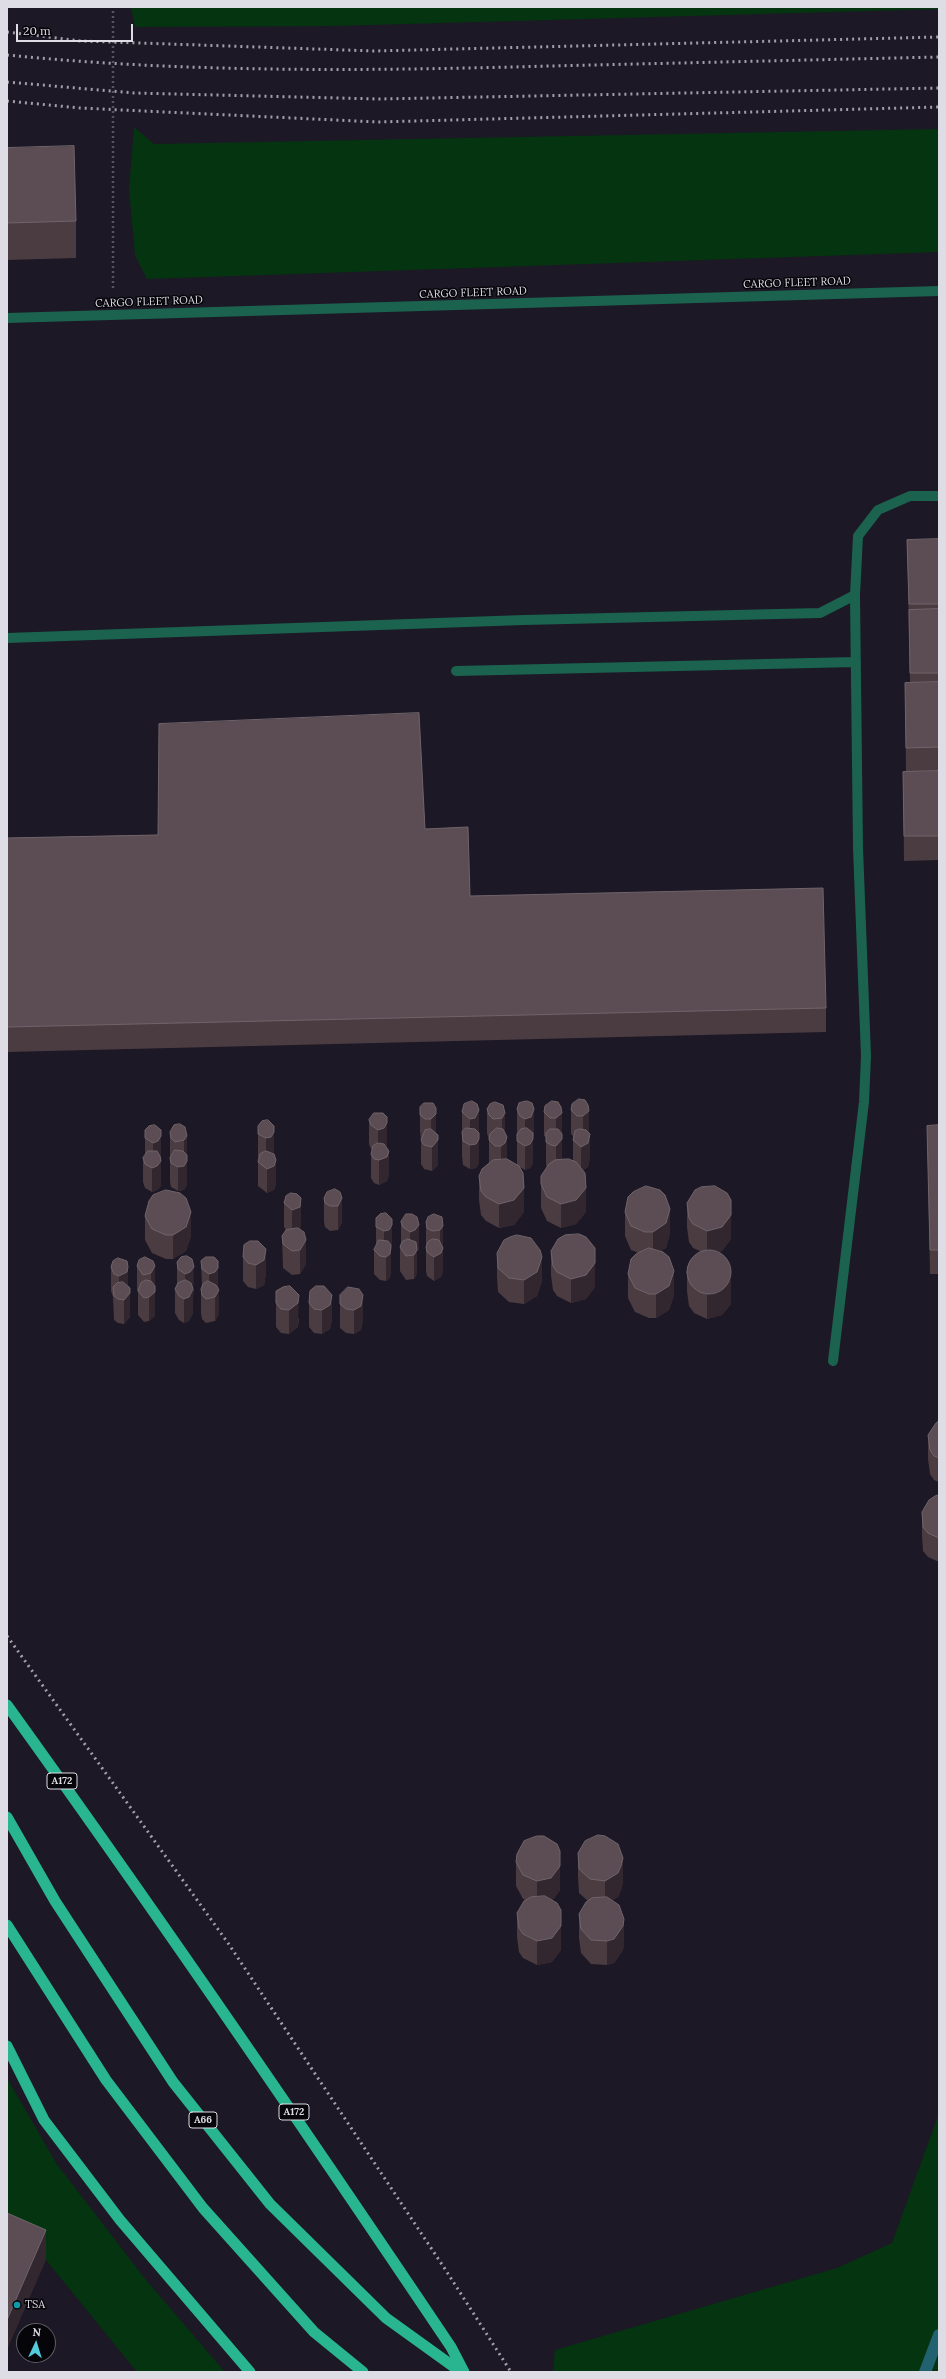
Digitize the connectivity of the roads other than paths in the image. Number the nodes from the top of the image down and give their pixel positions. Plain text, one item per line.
1 (939, 291) edge
2 (7, 318) edge
3 (939, 496) edge
4 (855, 595) junction
5 (7, 638) edge
6 (856, 662) junction
7 (456, 671) dead end
8 (834, 1361) dead end
9 (7, 1705) edge
10 (7, 1817) edge
11 (7, 1925) edge
12 (7, 2046) edge
13 (250, 2372) edge
14 (363, 2372) edge
15 (460, 2372) edge
16 (464, 2372) edge

1 - 2 street, CARGO FLEET ROAD
3 - 4 street
4 - 5 street
4 - 6 street
6 - 7 street
6 - 8 street
9 - 16 highway, A172
10 - 15 highway, A66
11 - 14 highway
12 - 13 highway

